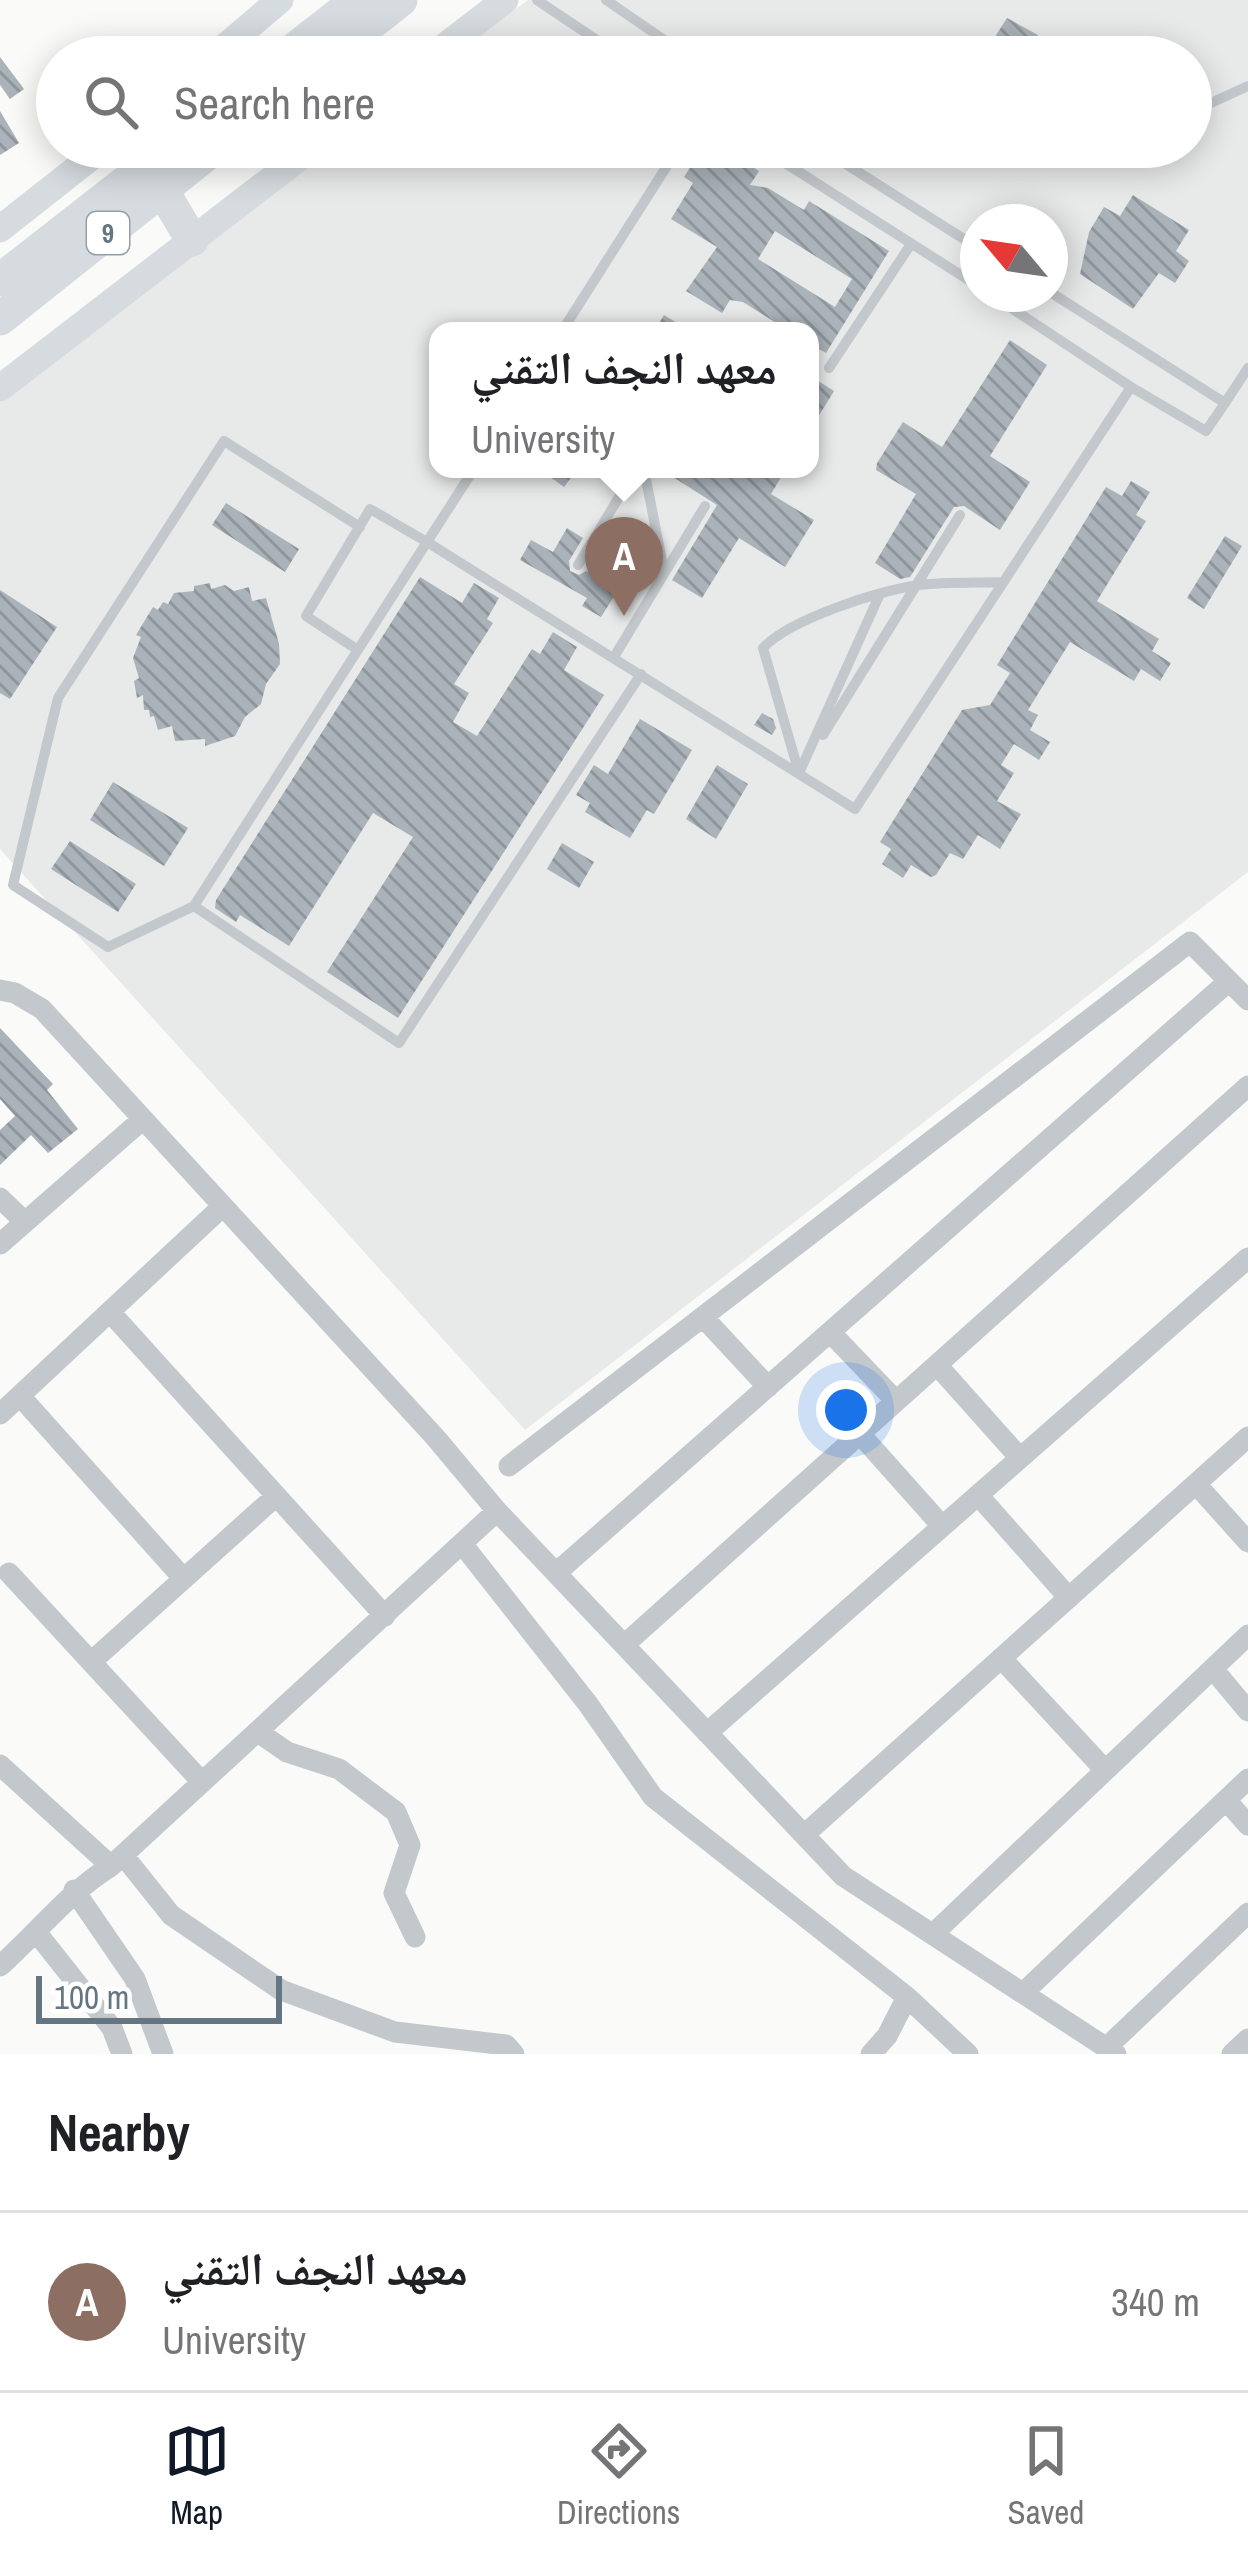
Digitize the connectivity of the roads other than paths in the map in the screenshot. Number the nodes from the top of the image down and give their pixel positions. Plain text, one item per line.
1 (280, 0) edge
2 (357, 0) edge
3 (401, 0) edge
4 (506, 0) edge
5 (537, 0) edge
6 (606, 0) edge
7 (238, 36) edge
8 (311, 36) edge
9 (356, 36) edge
10 (459, 36) edge
11 (591, 36) edge
12 (658, 36) edge
13 (1248, 86) edge
14 (1212, 102) edge
15 (77, 168) edge
16 (146, 168) edge
17 (148, 168) edge
18 (157, 168) edge
19 (286, 168) edge
20 (667, 168) edge
21 (793, 168) edge
22 (850, 168) edge
23 (862, 176) junction
24 (846, 201) junction
25 (0, 229) edge
26 (960, 237) edge
27 (192, 240) junction
28 (911, 244) junction
29 (960, 275) edge
30 (0, 280) edge
31 (1068, 303) edge
32 (1019, 312) edge
33 (0, 319) edge
34 (568, 322) edge
35 (829, 368) dead end
36 (1248, 368) edge
37 (1131, 387) junction
38 (0, 388) edge
39 (1225, 403) junction
40 (468, 478) edge
41 (634, 478) edge
42 (642, 478) edge
43 (705, 506) dead end
44 (960, 514) dead end
45 (360, 527) junction
46 (427, 542) junction
47 (578, 565) dead end
48 (664, 571) junction
49 (1003, 582) junction
50 (916, 585) junction
51 (879, 596) junction
52 (358, 650) junction
53 (614, 657) junction
54 (641, 674) junction
55 (799, 773) junction
56 (194, 906) junction
57 (1229, 981) junction
58 (0, 990) edge
59 (1248, 1000) edge
60 (1248, 1086) edge
61 (143, 1119) junction
62 (0, 1198) edge
63 (224, 1206) junction
64 (25, 1222) junction
65 (0, 1244) edge
66 (1248, 1258) edge
67 (110, 1312) junction
68 (704, 1317) junction
69 (830, 1332) junction
70 (937, 1365) junction
71 (768, 1387) junction
72 (20, 1396) junction
73 (896, 1401) junction
74 (0, 1414) edge
75 (860, 1434) junction
76 (1248, 1438) edge
77 (1020, 1458) junction
78 (509, 1466) dead end
79 (1196, 1484) junction
80 (978, 1495) junction
81 (276, 1496) junction
82 (497, 1511) junction
83 (942, 1526) junction
84 (1248, 1542) edge
85 (463, 1545) junction
86 (3, 1572) edge
87 (556, 1574) junction
88 (184, 1579) junction
89 (1069, 1598) junction
90 (385, 1616) junction
91 (1248, 1636) edge
92 (624, 1645) junction
93 (1001, 1658) junction
94 (91, 1662) junction
95 (1213, 1669) junction
96 (1248, 1711) edge
97 (258, 1732) junction
98 (707, 1733) junction
99 (0, 1765) edge
100 (1106, 1770) junction
101 (1248, 1779) edge
102 (202, 1782) junction
103 (1226, 1801) junction
104 (1248, 1825) edge
105 (804, 1835) junction
106 (117, 1860) junction
107 (74, 1890) junction
108 (1248, 1913) edge
109 (37, 1933) junction
110 (933, 1934) junction
111 (416, 1937) dead end
112 (0, 1966) edge
113 (1023, 1993) junction
114 (907, 1997) junction
115 (1248, 2038) edge
116 (1111, 2051) edge
117 (122, 2054) edge
118 (163, 2054) edge
119 (514, 2054) edge
120 (872, 2054) edge
121 (968, 2054) edge
122 (1232, 2054) edge

1 - 7 main road
2 - 8 highway
3 - 9 highway
4 - 10 main road
5 - 11 lane
6 - 12 lane
13 - 14 lane
15 - 25 main road
16 - 30 highway, 9
17 - 33 highway, 9
18 - 27 highway
19 - 27 main road
20 - 34 lane
21 - 24 lane
22 - 23 lane
23 - 24 lane
23 - 26 lane
24 - 28 lane
27 - 38 main road
28 - 29 lane
28 - 35 lane
31 - 39 lane
32 - 37 lane
36 - 39 lane
37 - 39 lane
37 - 49 lane
40 - 46 lane
41 - 47 lane
42 - 48 lane
43 - 48 lane
44 - 50 lane
45 - 46 lane
45 - 52 lane
45 - 56 lane
46 - 52 lane
46 - 53 lane
48 - 53 lane
49 - 50 lane
49 - 55 lane
50 - 51 lane
50 - 55 lane
51 - 55 lane
51 - 55 lane
52 - 56 lane
53 - 54 lane
54 - 55 lane
54 - 56 lane
57 - 59 street
57 - 68 street
57 - 69 street
58 - 61 street
60 - 70 street
61 - 63 street
61 - 64 street
62 - 64 street
63 - 67 street
63 - 82 street
64 - 65 street
66 - 77 street
67 - 72 street
67 - 81 street
68 - 71 street
68 - 78 street
69 - 71 street
69 - 73 street
70 - 73 street
70 - 77 street
71 - 87 street
72 - 74 street
72 - 88 street
73 - 75 street
75 - 83 street
75 - 92 street
76 - 79 street
77 - 80 street
79 - 84 street
79 - 89 street
80 - 83 street
80 - 89 street
81 - 88 street
81 - 90 street
82 - 85 street
82 - 87 street
83 - 98 street
85 - 90 street
85 - 114 street
86 - 94 street
87 - 92 street
88 - 94 street
89 - 93 street
90 - 97 street
91 - 95 street
92 - 98 street
93 - 100 street
93 - 105 street
94 - 102 street
95 - 96 street
95 - 100 street
97 - 102 street
97 - 111 street
98 - 105 street
99 - 106 street
100 - 110 street
101 - 103 street
102 - 106 street
103 - 104 street
103 - 113 street
105 - 110 street
106 - 107 street
106 - 119 street
107 - 109 street
107 - 118 street
108 - 116 street
109 - 112 street
109 - 117 street
110 - 113 street
113 - 116 street
114 - 120 street
114 - 121 street
115 - 122 street

